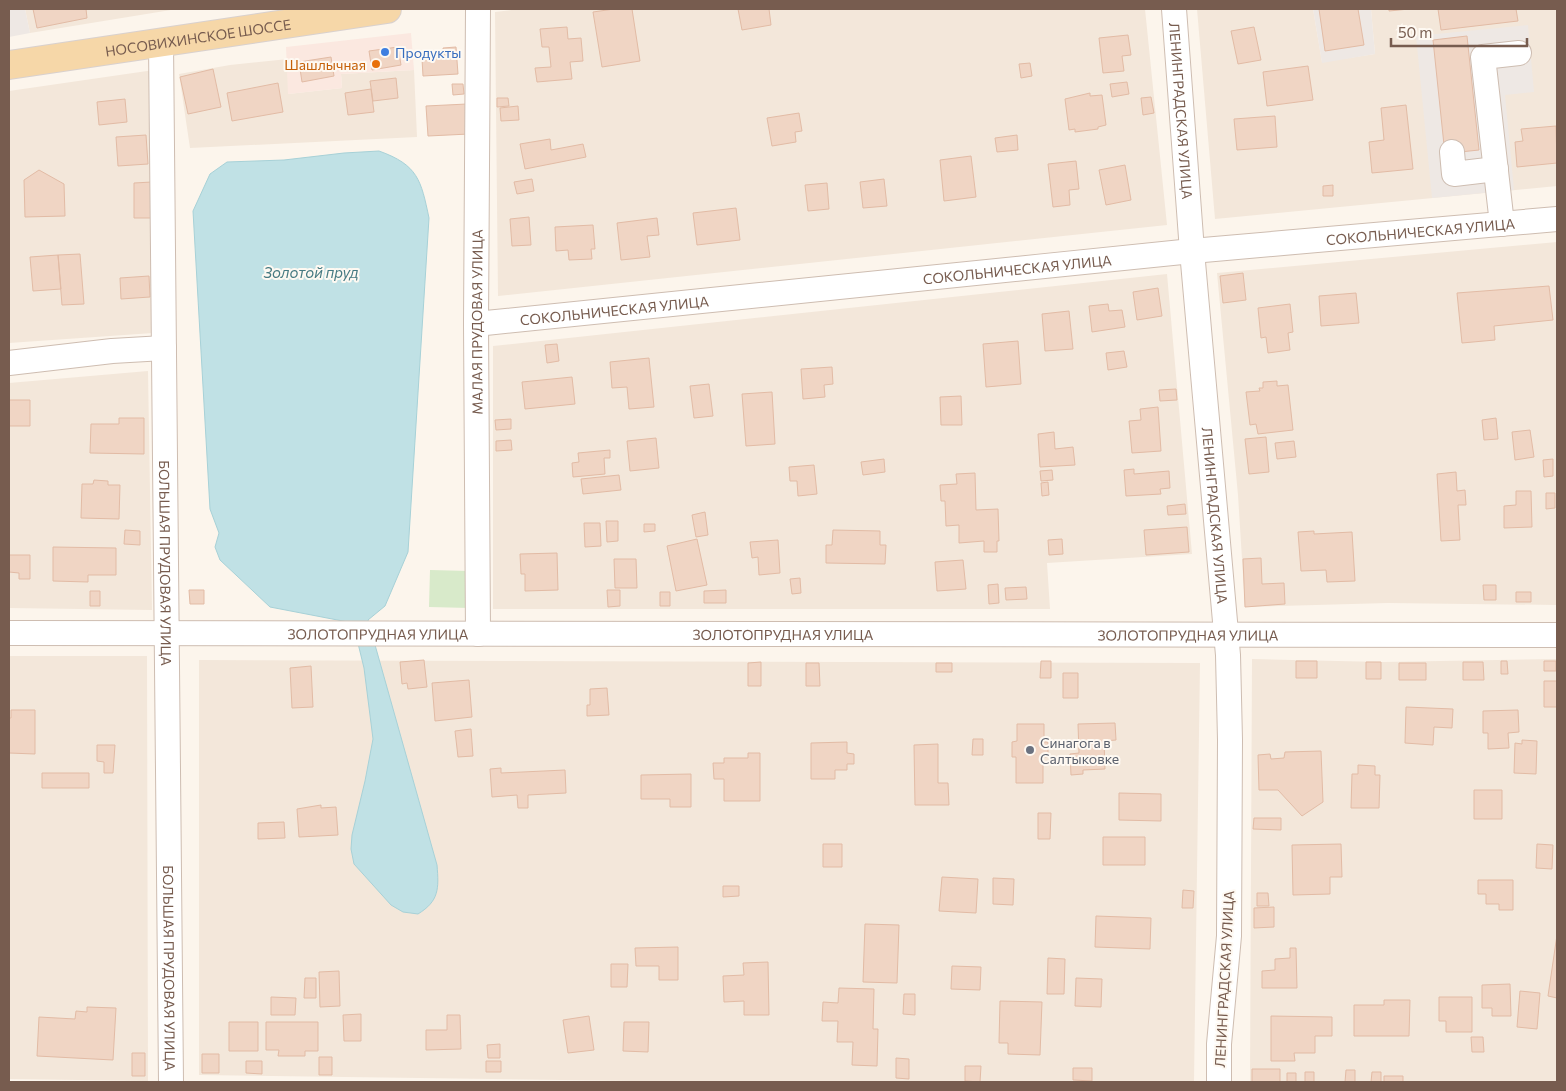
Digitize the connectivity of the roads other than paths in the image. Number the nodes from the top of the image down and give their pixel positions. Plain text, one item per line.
1 (387, 9) edge
2 (478, 9) edge
3 (1174, 9) edge
4 (282, 17) edge
5 (161, 43) junction
6 (1519, 53) dead end
7 (9, 65) edge
8 (1452, 152) dead end
9 (1496, 169) junction
10 (1557, 219) edge
11 (1502, 224) junction
12 (1192, 250) junction
13 (476, 324) junction
14 (164, 348) junction
15 (9, 363) edge
16 (9, 633) edge
17 (166, 633) junction
18 (478, 634) junction
19 (1226, 634) junction
20 (1557, 635) edge
21 (171, 1082) edge
22 (1219, 1082) edge

1 - 4 main road, НОСОВИХИНСКОЕ ШОССЕ
2 - 13 street, МАЛАЯ ПРУДОВАЯ УЛИЦА
3 - 12 street, ЛЕНИНГРАДСКАЯ УЛИЦА
4 - 5 main road, НОСОВИХИНСКОЕ ШОССЕ
5 - 7 main road, НОСОВИХИНСКОЕ ШОССЕ
5 - 14 street, БОЛЬШАЯ ПРУДОВАЯ УЛИЦА
6 - 9 street
8 - 9 street
9 - 11 street
10 - 11 street, СОКОЛЬНИЧЕСКАЯ УЛИЦА
11 - 12 street, СОКОЛЬНИЧЕСКАЯ УЛИЦА
12 - 13 street, СОКОЛЬНИЧЕСКАЯ УЛИЦА
12 - 19 street, ЛЕНИНГРАДСКАЯ УЛИЦА
13 - 18 street, МАЛАЯ ПРУДОВАЯ УЛИЦА
14 - 15 street
14 - 17 street, БОЛЬШАЯ ПРУДОВАЯ УЛИЦА
16 - 17 street, ЗОЛОТОПРУДНАЯ УЛИЦА
17 - 18 street, ЗОЛОТОПРУДНАЯ УЛИЦА
17 - 21 street, БОЛЬШАЯ ПРУДОВАЯ УЛИЦА
18 - 19 street, ЗОЛОТОПРУДНАЯ УЛИЦА
19 - 20 street, ЗОЛОТОПРУДНАЯ УЛИЦА
19 - 22 street, ЛЕНИНГРАДСКАЯ УЛИЦА

